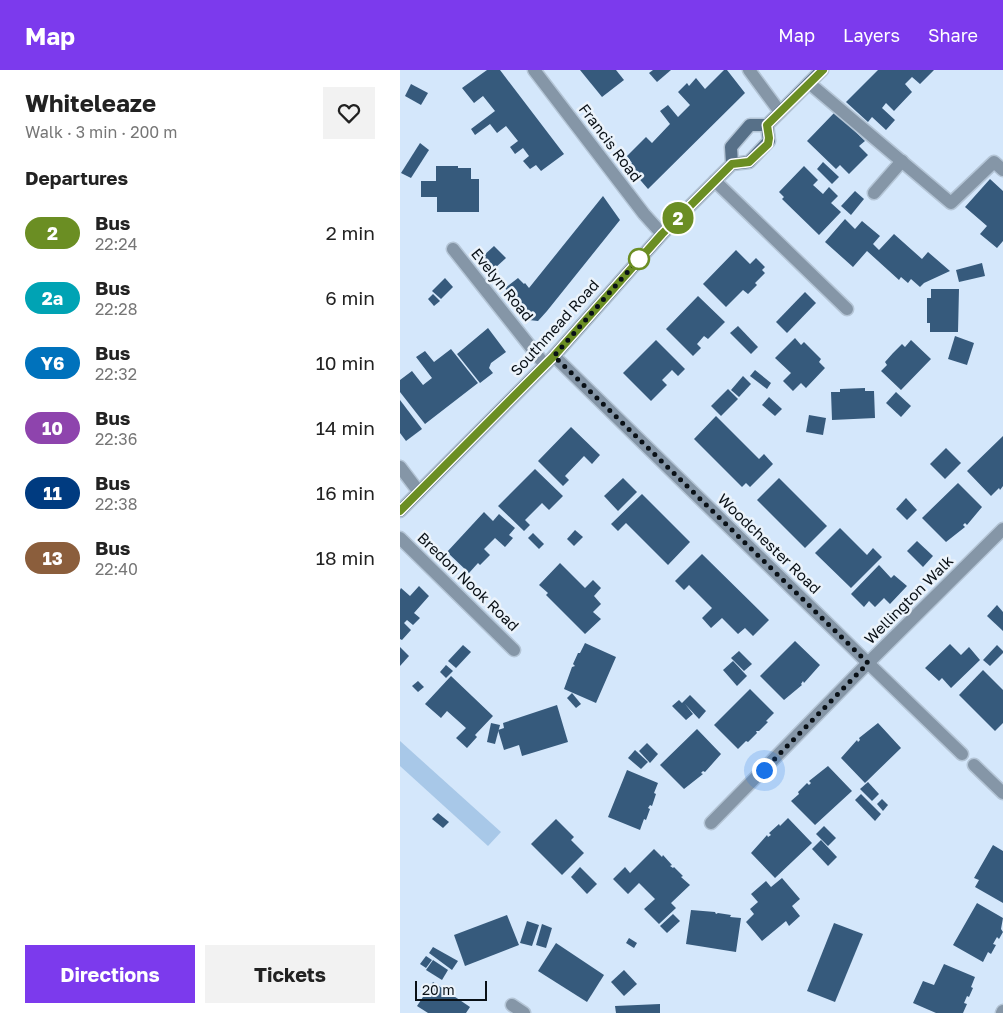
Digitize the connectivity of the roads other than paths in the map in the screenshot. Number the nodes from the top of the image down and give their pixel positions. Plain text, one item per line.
1 (534, 70) edge
2 (749, 70) edge
3 (822, 70) edge
4 (809, 83) junction
5 (780, 112) junction
6 (767, 125) junction
7 (902, 161) junction
8 (732, 164) junction
9 (1003, 170) edge
10 (714, 181) junction
11 (874, 193) dead end
12 (662, 234) junction
13 (453, 249) dead end
14 (847, 309) dead end
15 (550, 361) junction
16 (400, 467) edge
17 (419, 492) junction
18 (400, 511) edge
19 (1003, 529) edge
20 (400, 538) edge
21 (514, 650) dead end
22 (868, 663) junction
23 (962, 754) dead end
24 (974, 765) dead end
25 (1003, 793) edge
26 (712, 823) dead end
27 (512, 1005) dead end
28 (524, 1013) edge

1 - 12 street, Francis Road
2 - 5 street
3 - 4 main road
4 - 5 main road
4 - 7 street
5 - 6 main road
6 - 8 main road, Southmead Road
6 - 8 main road
7 - 9 street
7 - 11 street
8 - 10 main road, Southmead Road
10 - 12 main road, Southmead Road
10 - 14 street
12 - 15 main road, Southmead Road
13 - 15 street, Evelyn Road
15 - 17 main road, Southmead Road
15 - 22 street, Woodchester Road
16 - 17 street
17 - 18 main road, Southmead Road
19 - 22 street, Wellington Walk
20 - 21 street, Bredon Nook Road
22 - 23 street, Woodchester Road
22 - 26 street, Wellington Walk
24 - 25 street
27 - 28 street

